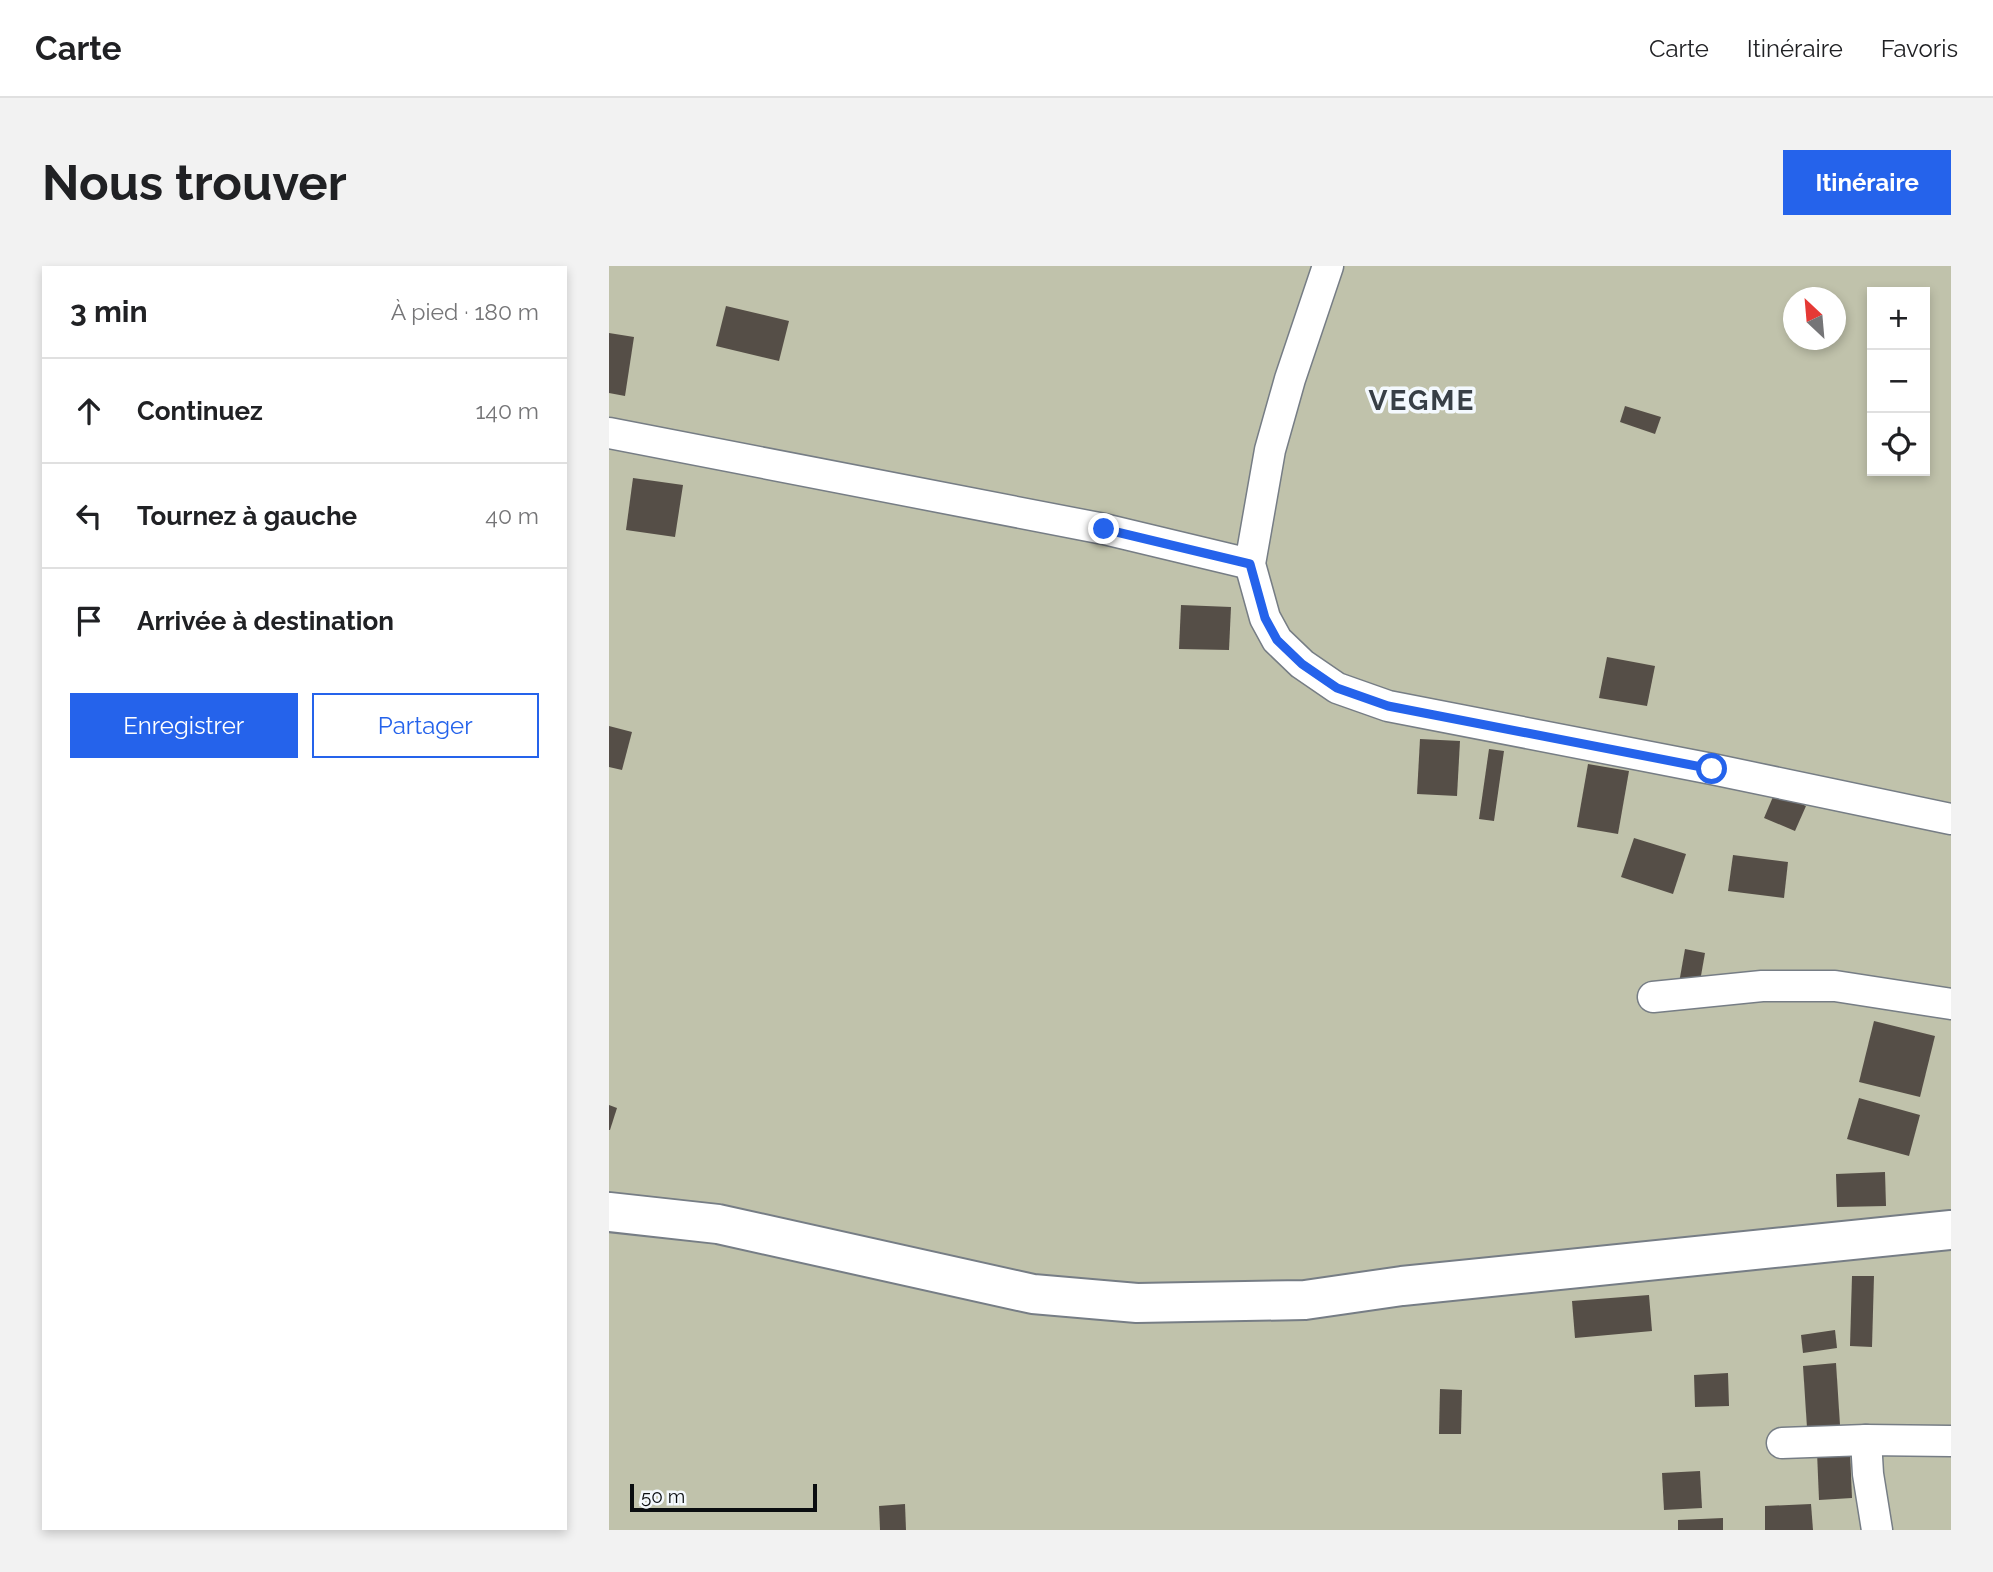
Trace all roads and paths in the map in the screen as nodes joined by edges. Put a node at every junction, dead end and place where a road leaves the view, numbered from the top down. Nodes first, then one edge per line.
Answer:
1 (1328, 266) edge
2 (609, 433) edge
3 (1250, 564) junction
4 (1951, 820) edge
5 (1653, 997) dead end
6 (1951, 1004) edge
7 (609, 1212) edge
8 (1951, 1230) edge
9 (1866, 1440) junction
10 (1951, 1441) edge
11 (1782, 1443) dead end
12 (1877, 1530) edge

1 - 3 street
2 - 3 street
3 - 4 street
5 - 6 street
7 - 8 street
9 - 10 street
9 - 11 street
9 - 12 street

